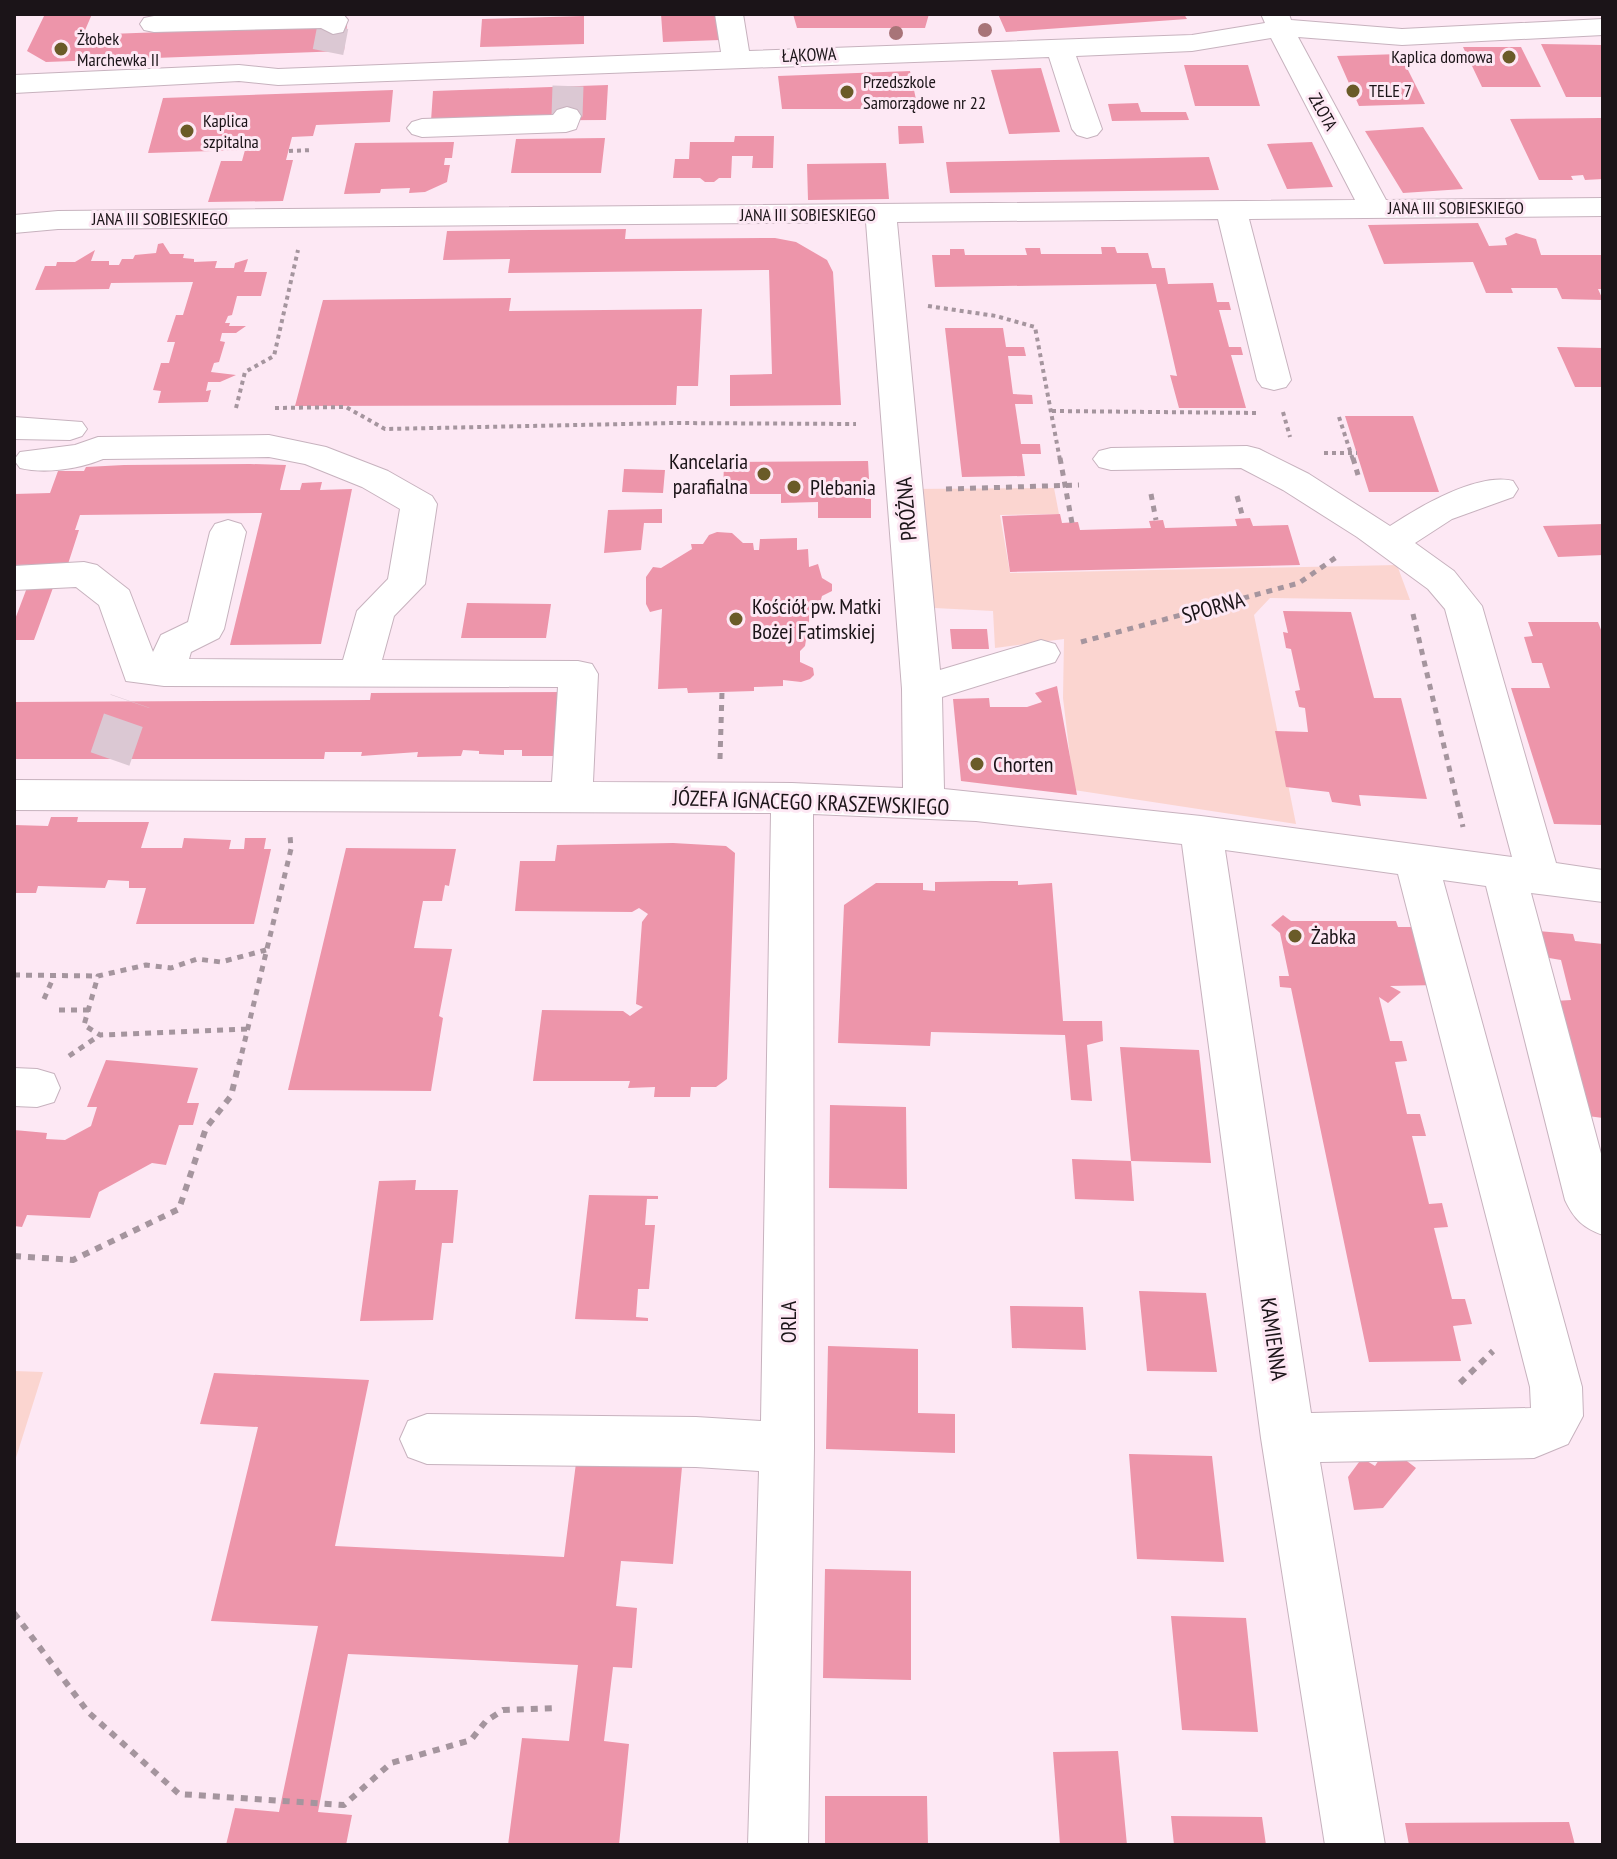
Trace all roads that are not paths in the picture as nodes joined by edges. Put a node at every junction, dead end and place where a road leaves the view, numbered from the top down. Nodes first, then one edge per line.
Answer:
1 (729, 14) edge
2 (1279, 21) edge
3 (154, 24) dead end
4 (1603, 27) edge
5 (1059, 46) junction
6 (328, 51) junction
7 (736, 58) junction
8 (14, 84) edge
9 (567, 116) dead end
10 (422, 128) dead end
11 (1087, 129) dead end
12 (1603, 207) edge
13 (1375, 208) junction
14 (1231, 210) junction
15 (881, 214) junction
16 (21, 223) edge
17 (1274, 380) dead end
18 (14, 428) edge
19 (70, 429) dead end
20 (1111, 459) dead end
21 (32, 460) dead end
22 (1500, 489) dead end
23 (228, 532) dead end
24 (1380, 536) junction
25 (14, 578) edge
26 (1041, 653) road end
27 (358, 675) junction
28 (145, 682) junction
29 (922, 689) junction
30 (14, 795) edge
31 (572, 797) junction
32 (792, 798) junction
33 (924, 804) junction
34 (1201, 831) junction
35 (1416, 859) junction
36 (1505, 873) junction
37 (1603, 886) edge
38 (1603, 1214) edge
39 (1288, 1438) junction
40 (427, 1439) dead end
41 (787, 1448) junction
42 (778, 1845) edge
43 (1355, 1845) edge

1 - 7 street
2 - 4 street, ŁĄKOWA
2 - 5 street, ŁĄKOWA
2 - 13 street, ZŁOTA
3 - 6 street
5 - 7 street, ŁĄKOWA
5 - 11 street
6 - 7 street, ŁĄKOWA
6 - 8 street, ŁĄKOWA
9 - 10 street
12 - 13 street, JANA III SOBIESKIEGO
13 - 14 street, JANA III SOBIESKIEGO
14 - 15 street, JANA III SOBIESKIEGO
14 - 17 street
15 - 16 street, JANA III SOBIESKIEGO
15 - 29 street, PRÓŻNA
18 - 19 street
20 - 24 street
21 - 27 street
22 - 24 street
23 - 28 street
24 - 36 street
25 - 28 street
26 - 29 street
27 - 28 street
27 - 31 street
29 - 33 street, PRÓŻNA
30 - 31 street, JÓZEFA IGNACEGO KRASZEWSKIEGO
31 - 32 street, JÓZEFA IGNACEGO KRASZEWSKIEGO
32 - 33 street, JÓZEFA IGNACEGO KRASZEWSKIEGO
32 - 41 street, ORLA
33 - 34 street, JÓZEFA IGNACEGO KRASZEWSKIEGO
34 - 35 street, JÓZEFA IGNACEGO KRASZEWSKIEGO
34 - 39 street, KAMIENNA
35 - 36 street, JÓZEFA IGNACEGO KRASZEWSKIEGO
35 - 39 street
36 - 37 street, JÓZEFA IGNACEGO KRASZEWSKIEGO
36 - 38 street
39 - 43 street, KAMIENNA
40 - 41 street
41 - 42 street, ORLA

